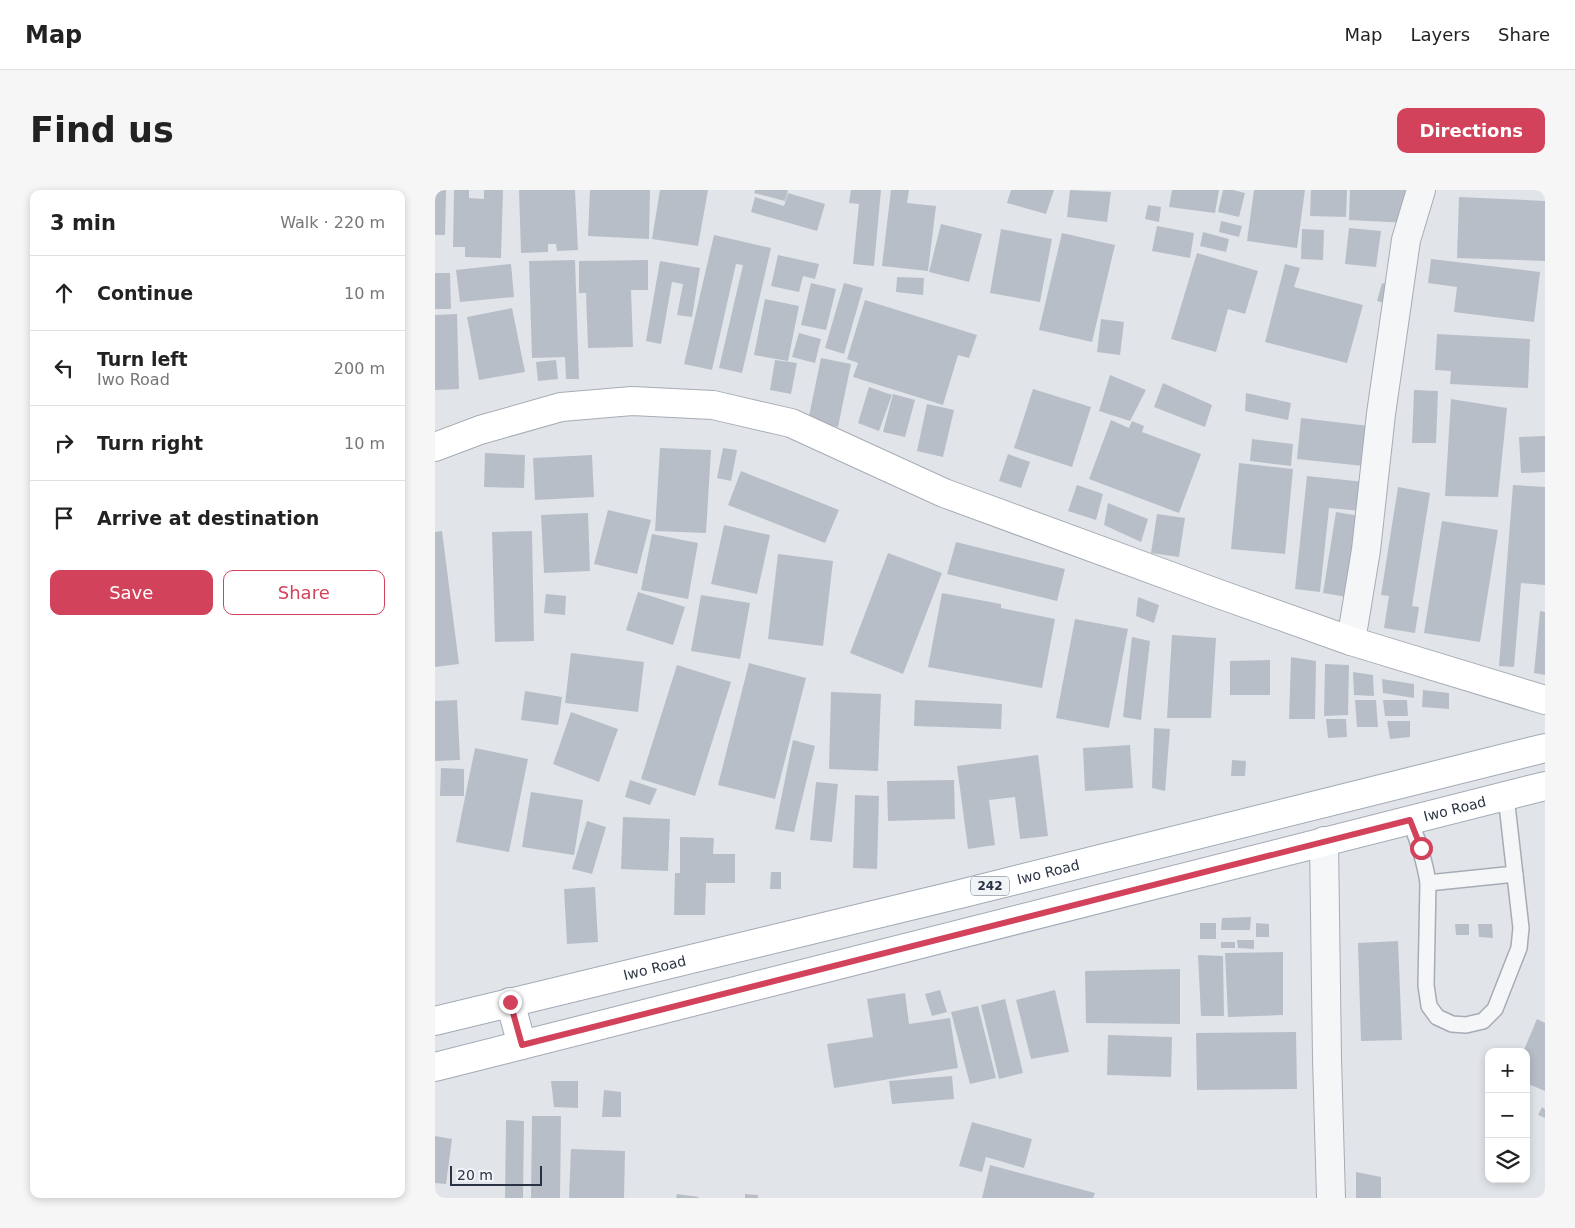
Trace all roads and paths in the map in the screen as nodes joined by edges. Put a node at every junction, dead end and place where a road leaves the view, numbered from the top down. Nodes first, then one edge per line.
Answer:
1 (1421, 190) edge
2 (435, 447) edge
3 (1351, 641) junction
4 (1545, 700) edge
5 (1545, 748) edge
6 (1545, 786) edge
7 (1506, 796) junction
8 (1410, 820) junction
9 (1324, 841) junction
10 (1515, 874) junction
11 (1428, 884) junction
12 (510, 1002) junction
13 (435, 1021) edge
14 (522, 1045) junction
15 (435, 1067) edge
16 (1331, 1198) edge

1 - 3 street
2 - 3 main road
3 - 4 main road
5 - 12 main road, Iwo Road / 242
6 - 7 main road, Iwo Road
7 - 8 main road, Iwo Road
7 - 10 lane
8 - 9 main road, Iwo Road
8 - 11 lane
9 - 14 main road, Iwo Road
9 - 16 street
10 - 11 lane
10 - 11 lane
12 - 13 main road, Iwo Road / 242
12 - 14 main road
14 - 15 main road, Iwo Road

